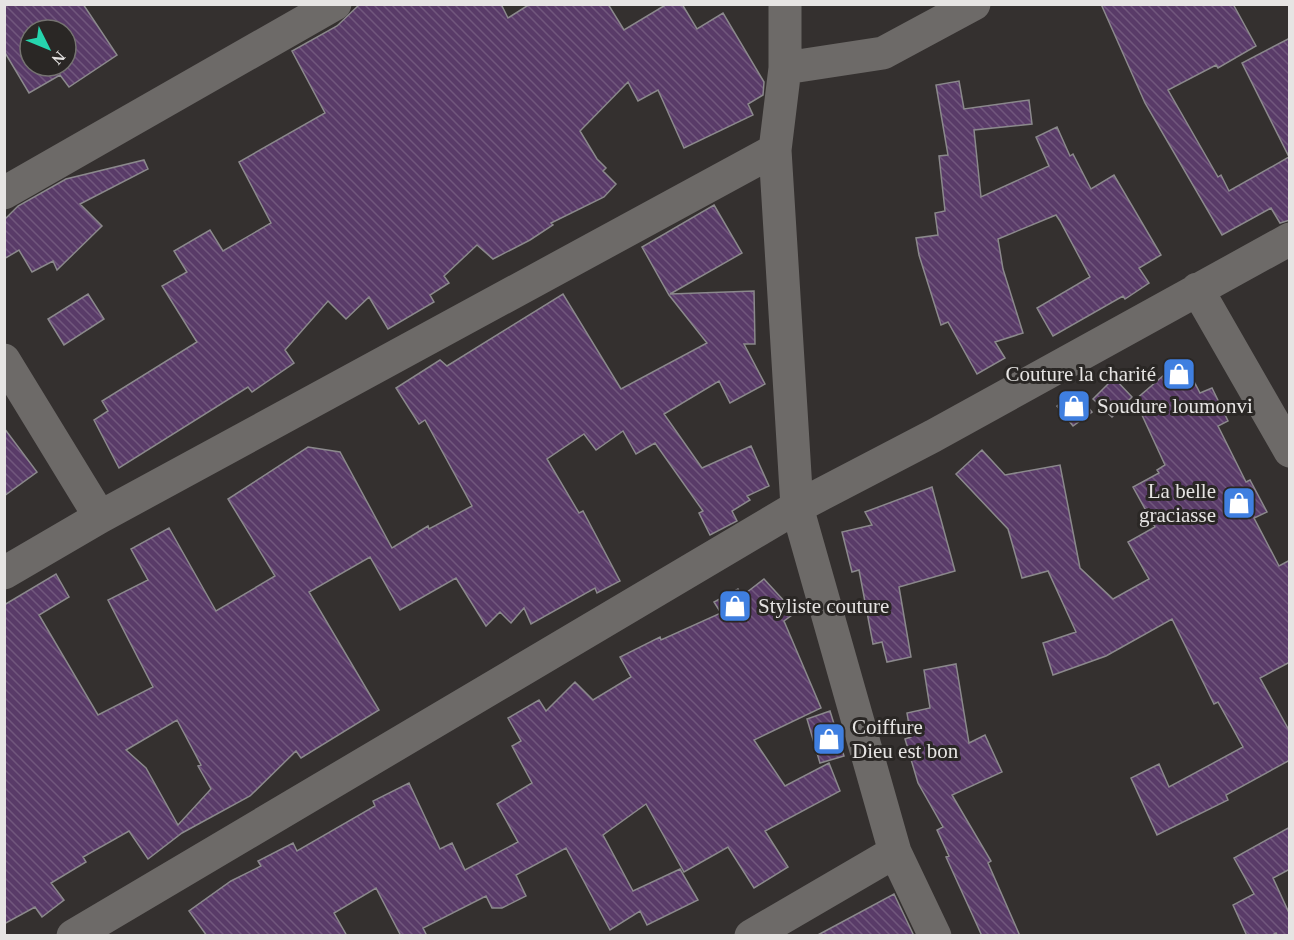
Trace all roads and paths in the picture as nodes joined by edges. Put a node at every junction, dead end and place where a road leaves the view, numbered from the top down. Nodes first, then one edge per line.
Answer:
1 (335, 4) edge
2 (784, 4) edge
3 (974, 4) edge
4 (784, 68) junction
5 (775, 150) junction
6 (4, 193) edge
7 (1290, 239) edge
8 (1197, 289) junction
9 (4, 360) edge
10 (1290, 451) edge
11 (797, 507) junction
12 (100, 517) junction
13 (4, 573) edge
14 (895, 852) junction
15 (73, 936) edge
16 (751, 936) edge
17 (934, 936) edge

1 - 6 street
2 - 4 street
3 - 4 street
4 - 5 street
5 - 11 street
5 - 12 street
7 - 8 street
8 - 10 street
8 - 11 street
9 - 12 street
11 - 14 street
11 - 15 street
12 - 13 street
14 - 16 street
14 - 17 street

